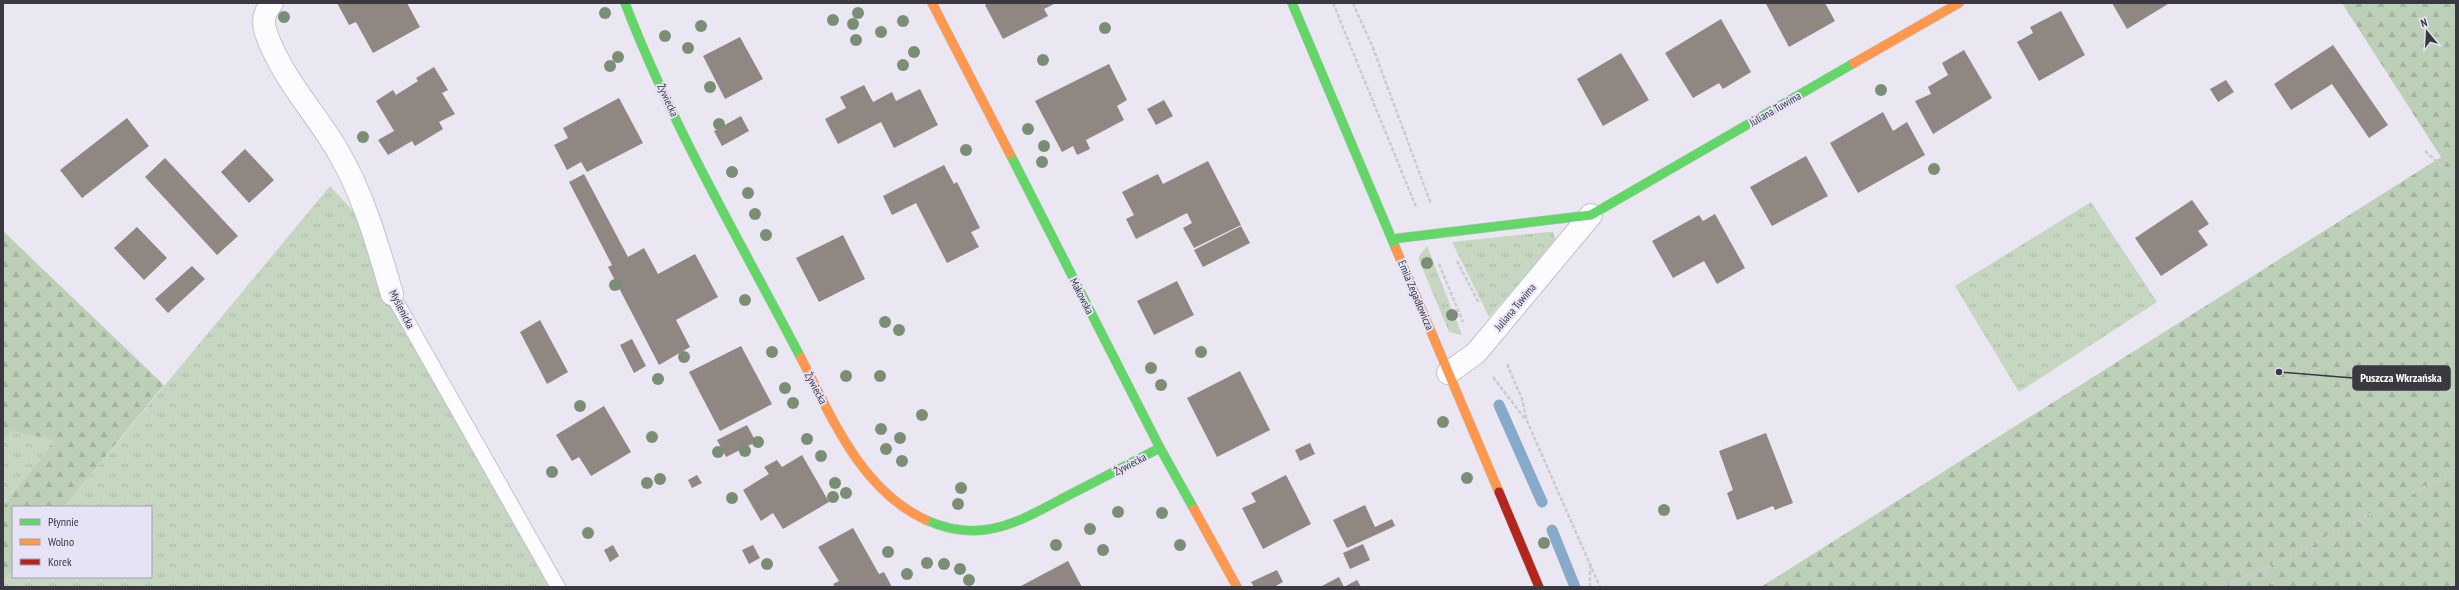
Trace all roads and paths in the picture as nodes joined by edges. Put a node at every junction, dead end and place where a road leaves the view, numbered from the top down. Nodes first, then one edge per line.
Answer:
1 (272, 3) edge
2 (625, 3) edge
3 (932, 3) edge
4 (1292, 3) edge
5 (1958, 3) edge
6 (2425, 151) dead end
7 (2456, 179) edge
8 (1591, 215) junction
9 (1392, 239) junction
10 (392, 294) joint
11 (1448, 373) junction
12 (1527, 421) dead end
13 (1160, 448) junction
14 (2456, 471) edge
15 (1590, 566) junction
16 (2262, 570) junction
17 (558, 587) edge
18 (1237, 587) edge
19 (1539, 587) edge
20 (1590, 587) edge
21 (1600, 587) edge
22 (2219, 587) edge
23 (2275, 587) edge

1 - 10 street, Myślenicka
2 - 13 street, Żywiecka
3 - 13 street, Makowska
4 - 9 street, Emila Zegadłowicza
5 - 8 street, Juliana Tuwima
6 - 7 path
8 - 9 street, Juliana Tuwima
8 - 11 street, Juliana Tuwima
9 - 11 street, Emila Zegadłowicza
10 - 17 lane, Myślenicka
11 - 19 street, Emila Zegadłowicza
12 - 15 path
13 - 18 street, Makowska
14 - 16 path
15 - 20 path
15 - 21 path
16 - 22 path
16 - 23 path

